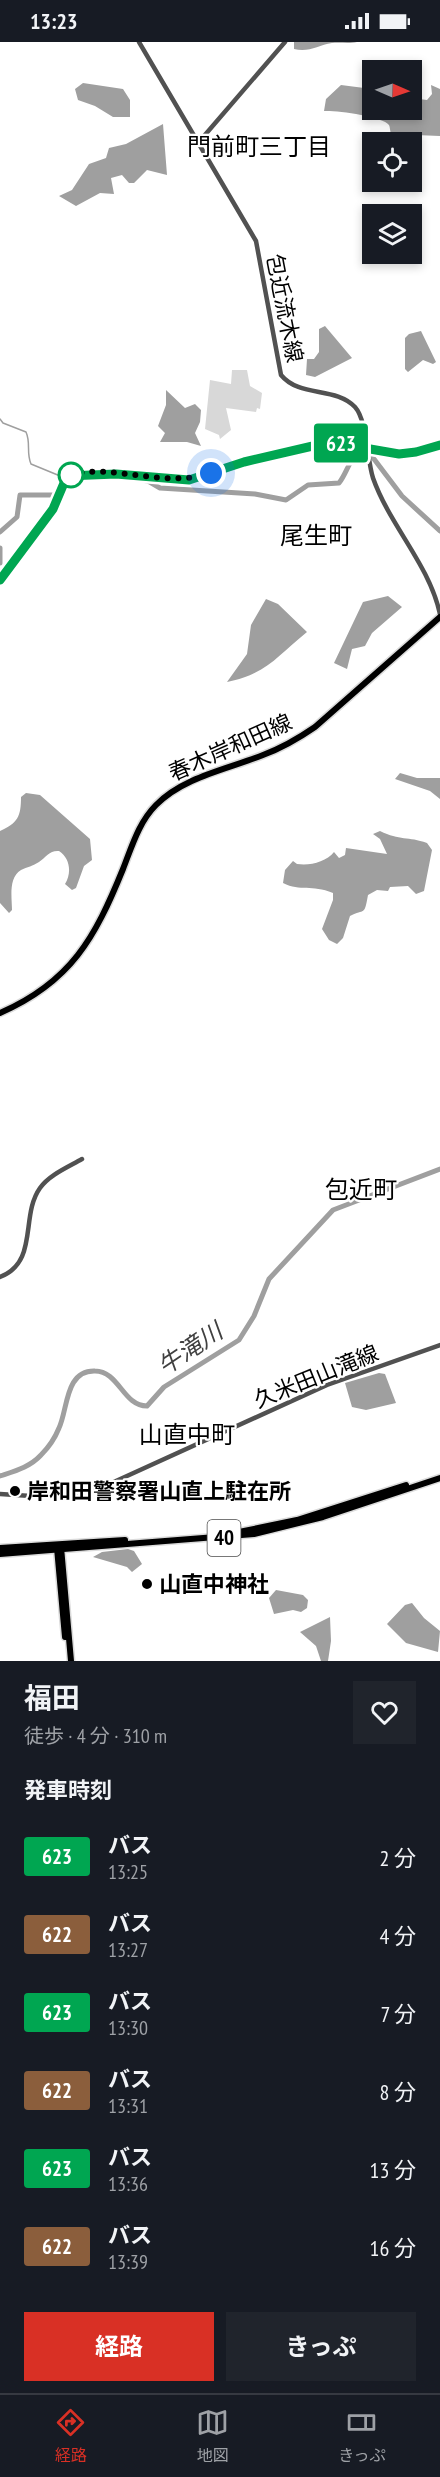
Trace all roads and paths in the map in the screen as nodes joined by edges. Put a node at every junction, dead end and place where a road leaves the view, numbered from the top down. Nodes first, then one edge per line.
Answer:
1 (140, 42) edge
2 (285, 42) edge
3 (198, 143) junction
4 (440, 445) edge
5 (367, 450) junction
6 (66, 477) dead end
7 (440, 616) edge
8 (0, 1013) edge
9 (82, 1159) dead end
10 (0, 1276) edge
11 (440, 1345) edge
12 (440, 1475) edge
13 (0, 1494) edge
14 (0, 1548) edge
15 (59, 1548) junction
16 (0, 1554) edge
17 (70, 1661) edge

1 - 3 street, 包近流木線
2 - 3 street
3 - 5 street, 包近流木線
4 - 5 street
5 - 6 street
5 - 7 street, 包近流木線
7 - 8 main road, 春木岸和田線
9 - 10 street
11 - 13 street, 久米田山滝線
12 - 15 main road, 40
14 - 15 main road, 40
15 - 16 main road, 40
15 - 17 main road

